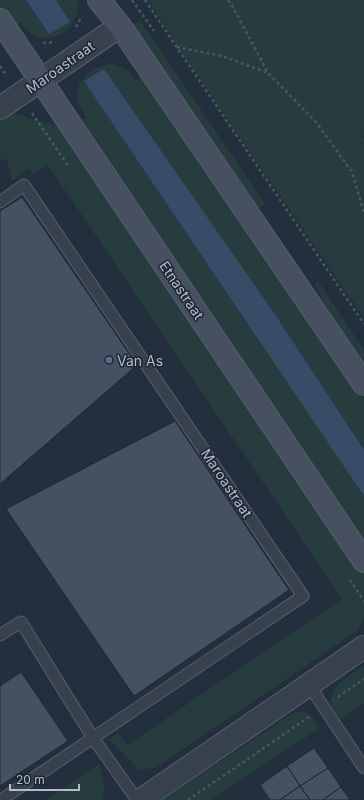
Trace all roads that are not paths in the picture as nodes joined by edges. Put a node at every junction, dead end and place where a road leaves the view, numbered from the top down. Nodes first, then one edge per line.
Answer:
1 (91, 5) edge
2 (0, 20) edge
3 (120, 26) junction
4 (41, 80) junction
5 (0, 108) edge
6 (0, 202) edge
7 (364, 384) edge
8 (364, 561) edge
9 (0, 635) edge
10 (364, 647) edge
11 (309, 685) junction
12 (93, 738) junction
13 (364, 768) edge
14 (1, 800) edge
15 (137, 800) edge
16 (141, 800) edge

1 - 3 street
2 - 4 street, Etnastraat
3 - 4 street, Maroastraat
3 - 7 street
4 - 5 street, Maroastraat
4 - 8 street, Etnastraat
6 - 12 lane, Maroastraat
9 - 12 lane
10 - 11 street
11 - 13 lane
11 - 16 street
12 - 14 lane, Maroastraat
12 - 15 lane

